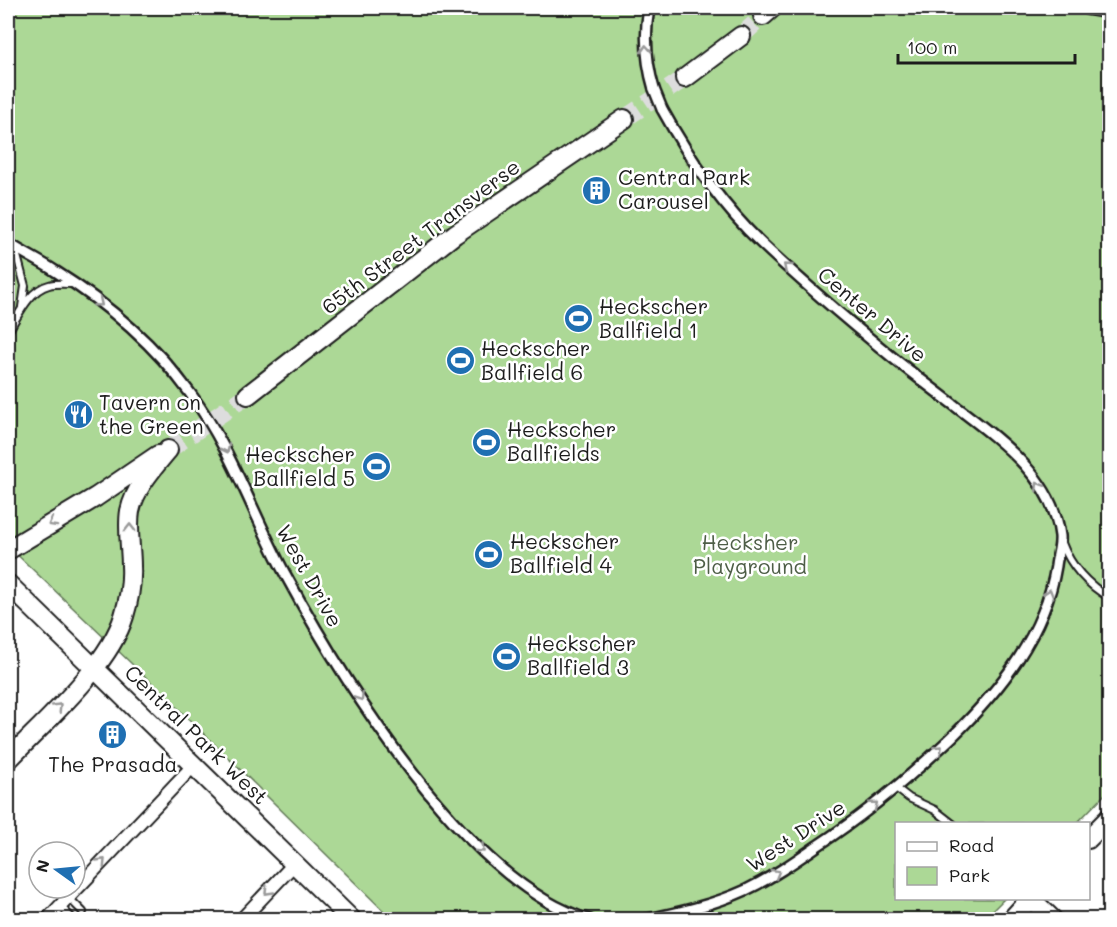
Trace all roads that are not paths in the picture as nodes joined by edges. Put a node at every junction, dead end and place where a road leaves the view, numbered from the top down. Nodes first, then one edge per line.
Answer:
1 (649, 8) edge
2 (1087, 8) edge
3 (1110, 12) edge
4 (741, 36) tunnel mouth
5 (685, 78) tunnel mouth
6 (624, 119) tunnel mouth
7 (11, 246) edge
8 (74, 284) junction
9 (21, 310) junction
10 (8, 332) edge
11 (248, 395) tunnel mouth
12 (1060, 540) junction
13 (8, 550) edge
14 (8, 585) edge
15 (1110, 598) edge
16 (94, 668) junction
17 (8, 760) edge
18 (194, 765) junction
19 (896, 788) junction
20 (1110, 817) edge
21 (950, 822) edge
22 (1090, 838) edge
23 (296, 863) junction
24 (1030, 900) edge
25 (1032, 900) edge
26 (64, 902) junction
27 (83, 912) dead end
28 (47, 920) edge
29 (74, 920) edge
30 (241, 920) edge
31 (352, 920) edge
32 (590, 920) edge
33 (643, 920) edge
34 (1011, 920) edge
35 (1053, 920) edge

12 -> 1 street, Center Drive, bridge
2 - 3 street
4 - 5 main road
6 - 11 main road, 65th Street Transverse
7 - 8 street, West Drive
7 - 9 lane
8 - 9 lane
8 -> 32 street, West Drive
9 - 10 lane
12 - 15 lane, Center Drive
19 -> 12 street, Center Drive
16 -> 13 main road
14 - 16 main road, Central Park West
17 -> 16 main road
16 - 18 main road, Central Park West
18 - 23 main road, Central Park West
26 -> 18 street
19 - 21 lane
33 -> 19 street, West Drive
20 - 22 main road
23 -> 30 street
23 - 31 main road, Central Park West
24 - 34 main road
25 - 35 main road
26 - 27 lane
26 - 28 street
26 - 29 lane

